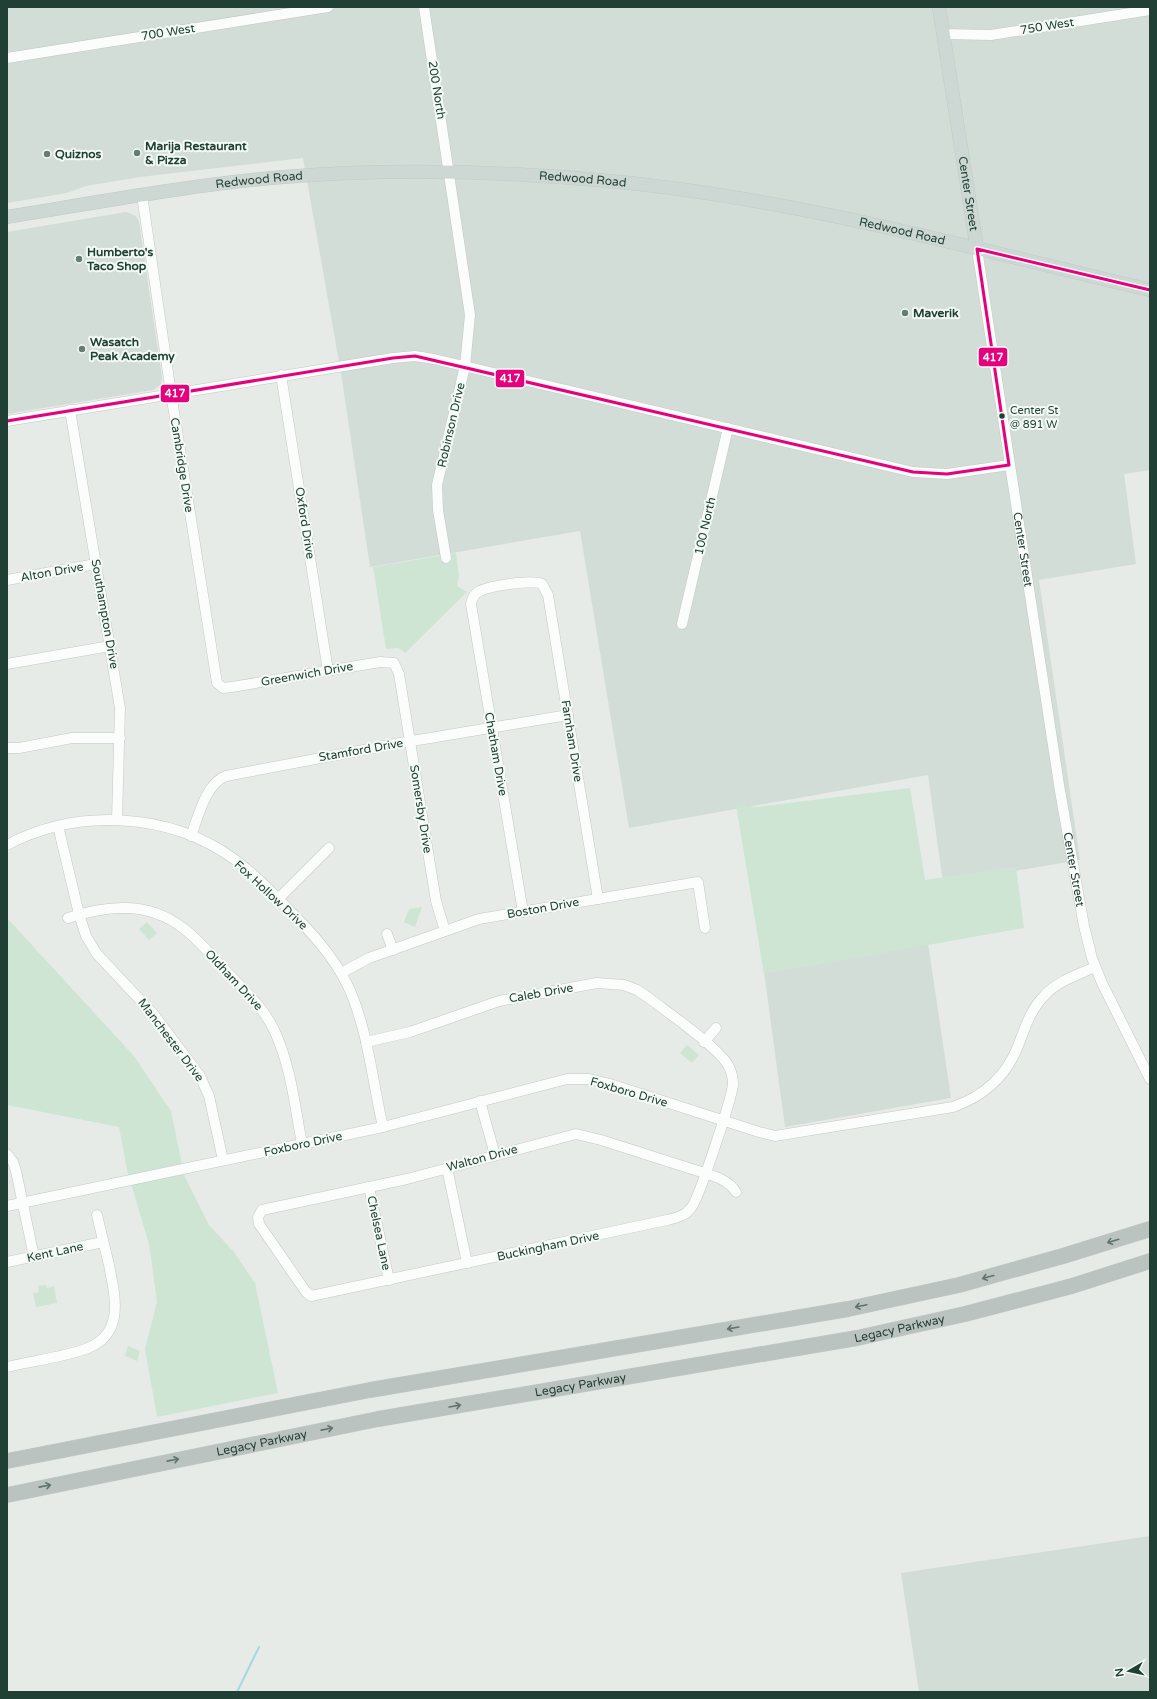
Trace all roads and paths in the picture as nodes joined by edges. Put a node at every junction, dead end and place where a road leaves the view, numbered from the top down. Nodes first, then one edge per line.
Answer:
1 (328, 7) edge
2 (424, 7) edge
3 (938, 7) edge
4 (1150, 10) edge
5 (943, 34) junction
6 (7, 58) edge
7 (450, 173) junction
8 (142, 194) junction
9 (7, 217) edge
10 (976, 249) junction
11 (1150, 290) edge
12 (465, 366) junction
13 (281, 375) junction
14 (170, 393) junction
15 (70, 410) junction
16 (7, 421) edge
17 (728, 428) junction
18 (1009, 465) junction
19 (446, 558) dead end
20 (96, 564) junction
21 (7, 580) edge
22 (542, 584) joint
23 (682, 624) dead end
24 (110, 646) junction
25 (394, 663) joint
26 (7, 664) edge
27 (328, 671) junction
28 (219, 686) joint
29 (568, 714) junction
30 (492, 727) junction
31 (120, 738) junction
32 (410, 741) junction
33 (7, 748) edge
34 (117, 820) junction
35 (58, 826) junction
36 (192, 836) junction
37 (7, 845) edge
38 (329, 848) dead end
39 (278, 899) junction
40 (598, 899) junction
41 (523, 912) junction
42 (79, 914) junction
43 (68, 918) dead end
44 (705, 928) dead end
45 (446, 931) junction
46 (387, 934) dead end
47 (393, 950) junction
48 (1095, 968) junction
49 (341, 973) junction
50 (716, 1028) dead end
51 (366, 1042) junction
52 (704, 1042) junction
53 (1150, 1079) edge
54 (480, 1101) junction
55 (722, 1120) junction
56 (383, 1127) junction
57 (302, 1144) junction
58 (7, 1154) edge
59 (495, 1155) junction
60 (223, 1160) junction
61 (446, 1168) junction
62 (705, 1173) junction
63 (369, 1187) junction
64 (736, 1192) dead end
65 (22, 1203) junction
66 (7, 1206) edge
67 (97, 1215) dead end
68 (1150, 1229) edge
69 (104, 1242) junction
70 (34, 1257) junction
71 (1150, 1261) edge
72 (7, 1262) edge
73 (467, 1263) junction
74 (389, 1280) junction
75 (311, 1296) joint
76 (7, 1367) edge
77 (7, 1461) edge
78 (7, 1495) edge

1 - 6 street, 700 West
2 - 7 street, 200 North
3 - 5 main road, Center Street
4 - 5 street, 750 West
5 - 10 main road, Center Street
7 - 8 main road, Redwood Road
7 - 10 main road, Redwood Road
7 - 12 street, Robinson Drive
8 - 9 main road, Redwood Road
8 - 14 street, Cambridge Drive
10 - 11 main road, Redwood Road
10 - 18 street, Center Street
12 - 13 street
12 - 17 street
12 - 19 street, Robinson Drive
13 - 14 street
13 - 27 street, Oxford Drive
14 - 15 street
14 - 28 street, Cambridge Drive
15 - 16 street
15 - 20 street, Southampton Drive
17 - 18 street
17 - 23 street, 100 North
18 - 48 street, Center Street
20 - 21 street, Alton Drive
20 - 24 street, Southampton Drive
22 - 29 street, Farnham Drive
22 - 30 street, Chatham Drive
24 - 26 street
24 - 31 street, Southampton Drive
25 - 27 street, Greenwich Drive
25 - 32 street, Somersby Drive
27 - 28 street, Greenwich Drive
29 - 30 street, Stamford Drive
29 - 40 street, Farnham Drive
30 - 32 street, Stamford Drive
30 - 41 street, Chatham Drive
31 - 33 street
31 - 34 street, Southampton Drive
32 - 36 street, Stamford Drive
32 - 45 street, Somersby Drive
34 - 35 street, Fox Hollow Drive
34 - 36 street, Fox Hollow Drive
35 - 37 street, Fox Hollow Drive
35 - 42 street, Manchester Drive
36 - 39 street, Fox Hollow Drive
38 - 39 street
39 - 49 street, Fox Hollow Drive
40 - 41 street, Boston Drive
40 - 44 street, Boston Drive
41 - 45 street, Boston Drive
42 - 43 street
42 - 57 street, Oldham Drive
42 - 60 street, Manchester Drive
45 - 47 street, Boston Drive
46 - 47 street
47 - 49 street, Boston Drive
48 - 53 street, Center Street
48 - 55 street, Foxboro Drive
49 - 51 street, Fox Hollow Drive
50 - 52 street
51 - 52 street, Caleb Drive
51 - 56 street, Fox Hollow Drive
52 - 55 street, Caleb Drive
54 - 55 street, Foxboro Drive
54 - 56 street, Foxboro Drive
54 - 59 street
55 - 62 street, Buckingham Drive
56 - 57 street, Foxboro Drive
57 - 60 street, Foxboro Drive
58 - 65 street
59 - 61 street, Walton Drive
59 - 62 street, Walton Drive
60 - 65 street, Foxboro Drive
61 - 63 street, Walton Drive
61 - 73 street
62 - 64 street, Walton Drive
62 - 73 street, Buckingham Drive
63 - 74 street, Chelsea Lane
63 - 75 street, Walton Drive
65 - 66 street, Foxboro Drive
65 - 70 street
67 - 69 street
68 -> 77 highway
69 - 70 street, Kent Lane
69 - 76 street
70 - 72 street, Kent Lane
78 -> 71 highway, Legacy Parkway
73 - 74 street, Buckingham Drive
74 - 75 street, Buckingham Drive

